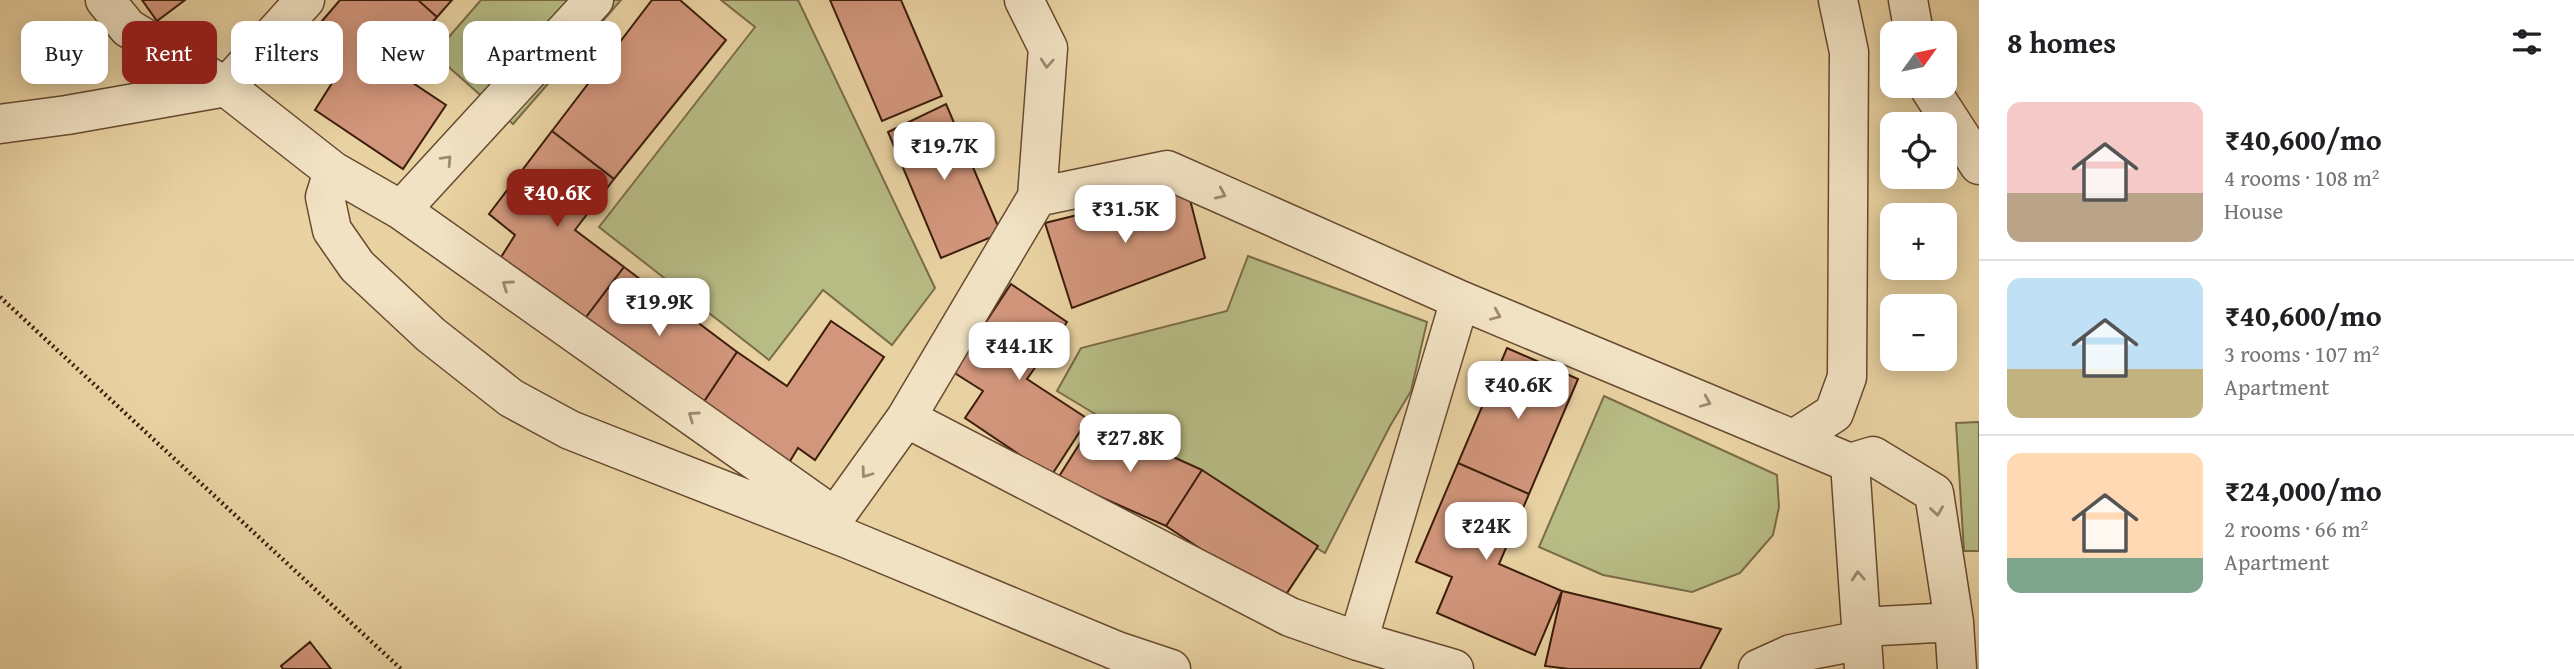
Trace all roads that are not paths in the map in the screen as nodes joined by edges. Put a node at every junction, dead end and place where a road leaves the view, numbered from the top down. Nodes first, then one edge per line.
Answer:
1 (104, 0) edge
2 (305, 0) edge
3 (594, 0) edge
4 (1024, 0) edge
5 (1838, 0) edge
6 (1908, 0) edge
7 (1912, 21) edge
8 (226, 87) junction
9 (1936, 98) edge
10 (0, 124) edge
11 (1979, 165) edge
12 (333, 171) junction
13 (1037, 197) junction
14 (401, 211) junction
15 (1460, 300) junction
16 (906, 418) junction
17 (1794, 439) junction
18 (1850, 463) junction
19 (1954, 622) junction
20 (1358, 641) junction
21 (1862, 645) edge
22 (1964, 662) edge
23 (1171, 669) edge
24 (1454, 669) edge
25 (1758, 669) edge

1 - 8 street
2 - 8 street
14 -> 3 street
4 -> 13 street
5 - 17 street
6 - 7 street
8 - 10 street
8 - 12 street
9 - 11 street
12 - 14 street
12 - 23 street
13 -> 15 street
13 - 16 street
16 -> 14 street
15 -> 17 street
15 - 20 street
16 - 20 street
17 - 18 street
18 -> 19 street
21 -> 18 street
19 - 21 street
19 - 22 street
20 - 24 street
21 - 25 street

